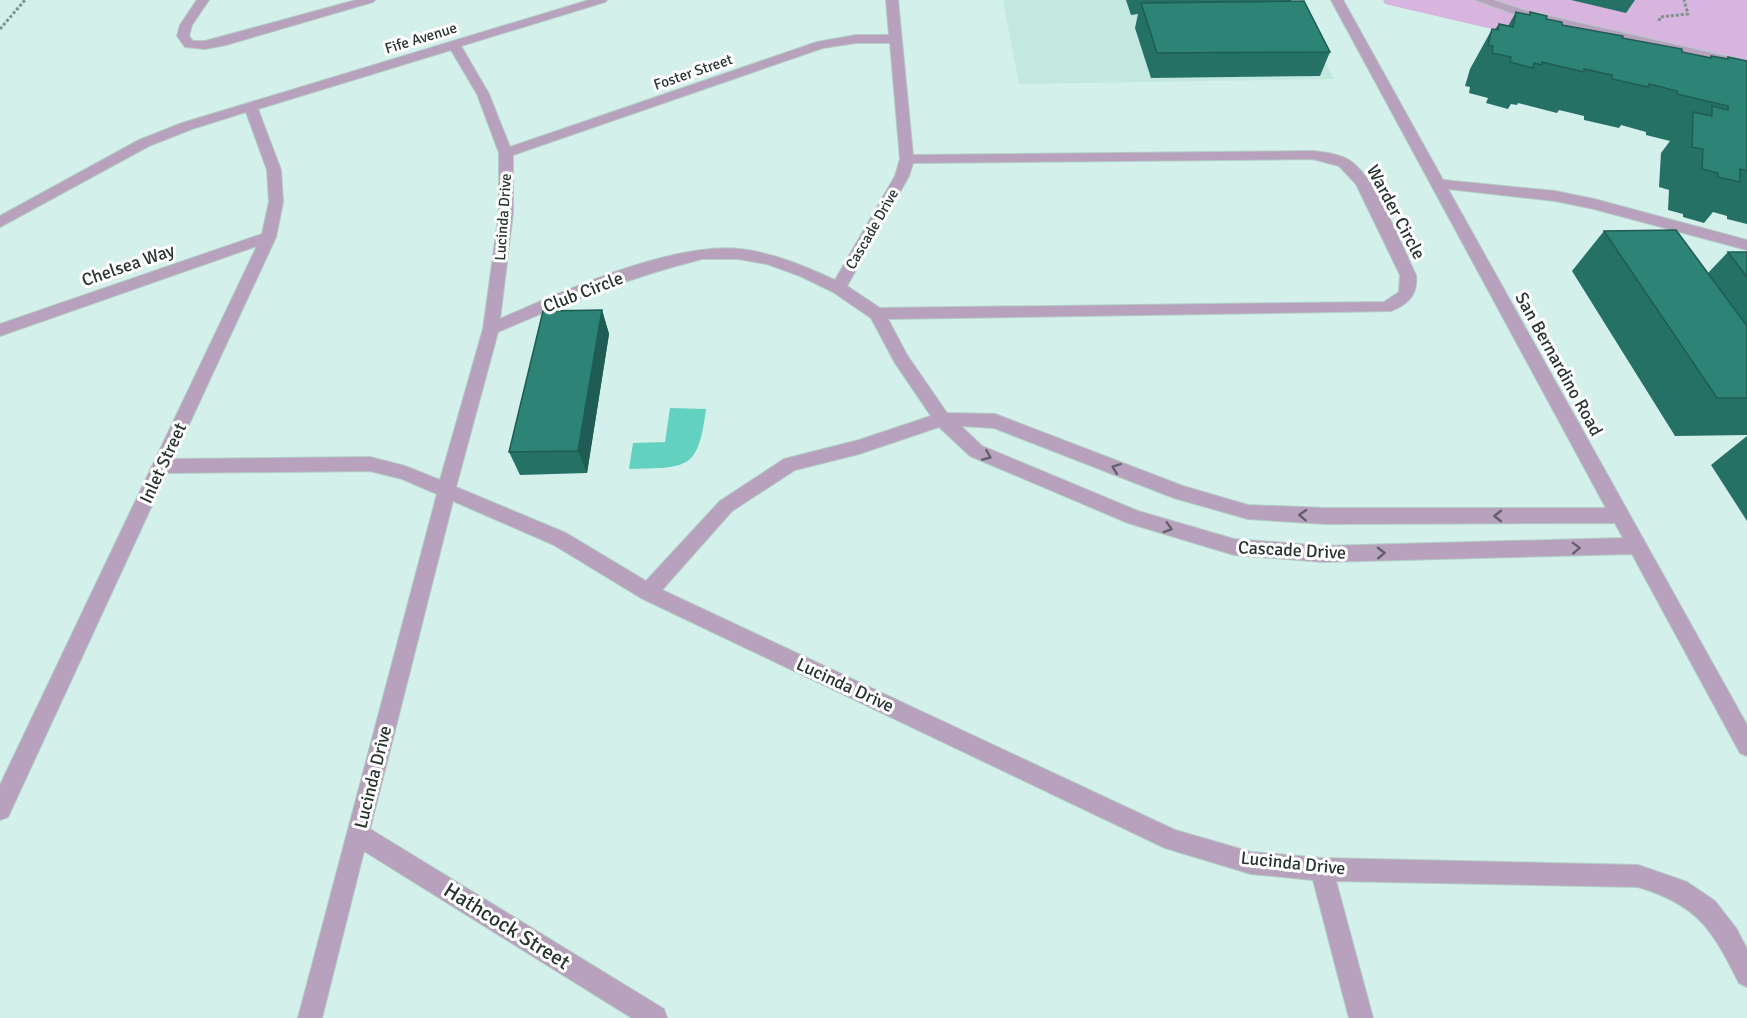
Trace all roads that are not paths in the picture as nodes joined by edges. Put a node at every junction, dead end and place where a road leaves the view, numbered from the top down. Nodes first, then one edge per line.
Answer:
1 (203, 0) edge
2 (369, 0) edge
3 (601, 0) edge
4 (892, 0) edge
5 (1337, 0) edge
6 (1482, 0) edge
7 (894, 39) junction
8 (454, 45) junction
9 (1747, 65) edge
10 (251, 108) junction
11 (506, 153) junction
12 (907, 159) junction
13 (1439, 184) junction
14 (0, 222) edge
15 (268, 237) junction
16 (1747, 245) edge
17 (838, 288) junction
18 (878, 314) junction
19 (491, 329) junction
20 (0, 330) edge
21 (942, 420) junction
22 (162, 466) junction
23 (446, 492) junction
24 (1620, 515) junction
25 (1637, 546) junction
26 (648, 592) junction
27 (1747, 746) edge
28 (0, 809) edge
29 (358, 834) junction
30 (1322, 869) junction
31 (1747, 975) edge
32 (310, 1018) edge
33 (655, 1018) edge
34 (1361, 1018) edge

1 - 2 street
3 - 8 street, Fife Avenue
4 - 7 street, Cascade Drive
5 - 13 street, San Bernardino Road
6 - 9 street
7 - 11 street, Foster Street
7 - 12 street, Cascade Drive
8 - 10 street, Fife Avenue
8 - 11 street, Lucinda Drive
10 - 14 street, Fife Avenue
10 - 15 street, Inlet Street
11 - 19 street, Lucinda Drive
12 - 17 street, Cascade Drive
12 - 18 street, Warder Circle
13 - 16 street
13 - 24 street, San Bernardino Road
15 - 20 street, Chelsea Way
15 - 22 street, Inlet Street
17 - 18 street, Cascade Drive
17 - 19 street, Club Circle
18 - 21 street, Cascade Drive
19 - 23 street
24 -> 21 street, Cascade Drive
21 -> 25 street, Cascade Drive
21 - 26 street
22 - 23 street
22 - 28 street, Inlet Street
23 - 26 street, Lucinda Drive
23 - 29 street, Lucinda Drive
24 - 25 street, San Bernardino Road
25 - 27 street, San Bernardino Road
26 - 30 street, Lucinda Drive
29 - 32 street, Lucinda Drive
29 - 33 street, Hathcock Street
30 - 31 street, Lucinda Drive
30 - 34 street

